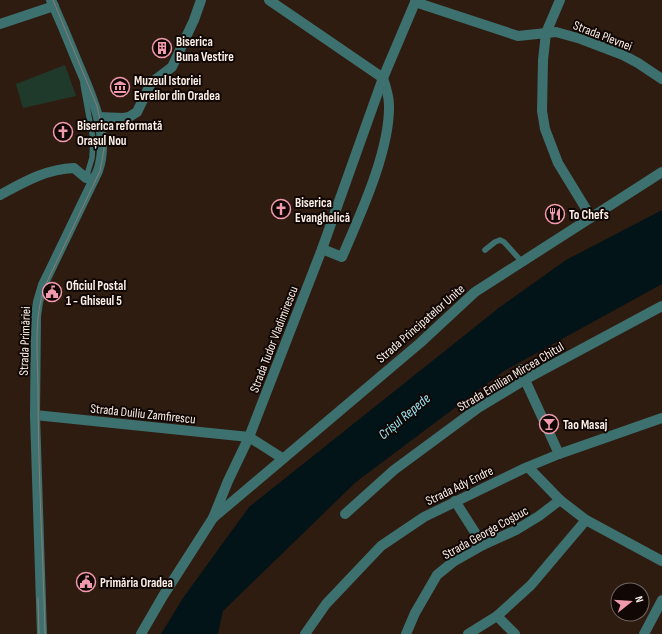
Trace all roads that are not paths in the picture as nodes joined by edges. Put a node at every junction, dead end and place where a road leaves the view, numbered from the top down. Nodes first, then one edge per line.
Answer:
1 (201, 0) edge
2 (268, 0) edge
3 (560, 0) edge
4 (416, 1) edge
5 (52, 3) edge
6 (0, 24) edge
7 (546, 33) junction
8 (82, 75) junction
9 (383, 78) junction
10 (662, 79) edge
11 (98, 117) junction
12 (662, 172) edge
13 (90, 179) junction
14 (0, 195) edge
15 (591, 217) junction
16 (322, 249) junction
17 (485, 250) dead end
18 (522, 262) junction
19 (662, 306) edge
20 (520, 369) dead end
21 (526, 379) junction
22 (35, 415) junction
23 (662, 418) edge
24 (249, 437) junction
25 (559, 454) junction
26 (282, 458) junction
27 (528, 467) junction
28 (560, 500) junction
29 (455, 501) junction
30 (345, 514) dead end
31 (213, 518) junction
32 (586, 520) junction
33 (483, 545) junction
34 (662, 561) edge
35 (662, 600) edge
36 (498, 616) junction
37 (42, 634) edge
38 (141, 634) edge
39 (305, 634) edge
40 (406, 634) edge
41 (468, 634) edge
42 (516, 634) edge
43 (644, 634) edge

1 - 11 street
2 - 9 street
3 - 7 street
4 - 7 street, Strada Plevnei
4 - 9 street, Strada Tudor Vladimirescu
5 - 6 street
5 - 8 street, Strada Primăriei
7 - 10 street, Strada Plevnei
7 - 15 street
8 - 11 street, Strada Primăriei
8 - 13 lane
9 - 16 street, Strada Tudor Vladimirescu
9 - 16 street
11 - 13 street, Strada Primăriei
12 - 15 street, Strada Principatelor Unite
13 - 14 street
13 - 22 street, Strada Primăriei
15 - 18 street, Strada Principatelor Unite
16 - 24 street, Strada Tudor Vladimirescu
17 - 18 lane
18 - 26 street, Strada Principatelor Unite
19 - 21 street, Strada Emilian Mircea Chitul
20 - 21 street
21 - 25 street
21 - 30 street, Strada Emilian Mircea Chitul
22 - 24 street, Strada Duiliu Zamfirescu
22 - 37 street, Strada Primăriei
23 - 25 street, Strada Ady Endre
24 - 26 street
24 - 31 street, Strada Tudor Vladimirescu
25 - 27 street, Strada Ady Endre
26 - 31 street, Strada Principatelor Unite
27 - 28 street
27 - 29 street, Strada Ady Endre
28 - 32 street
28 - 33 street, Strada George Coșbuc
29 - 33 street
29 - 39 street, Strada Ady Endre
31 - 38 street, Strada Tudor Vladimirescu
32 - 34 street
32 - 36 street
33 - 40 street, Strada George Coșbuc
35 - 43 street
36 - 41 street
36 - 42 street

